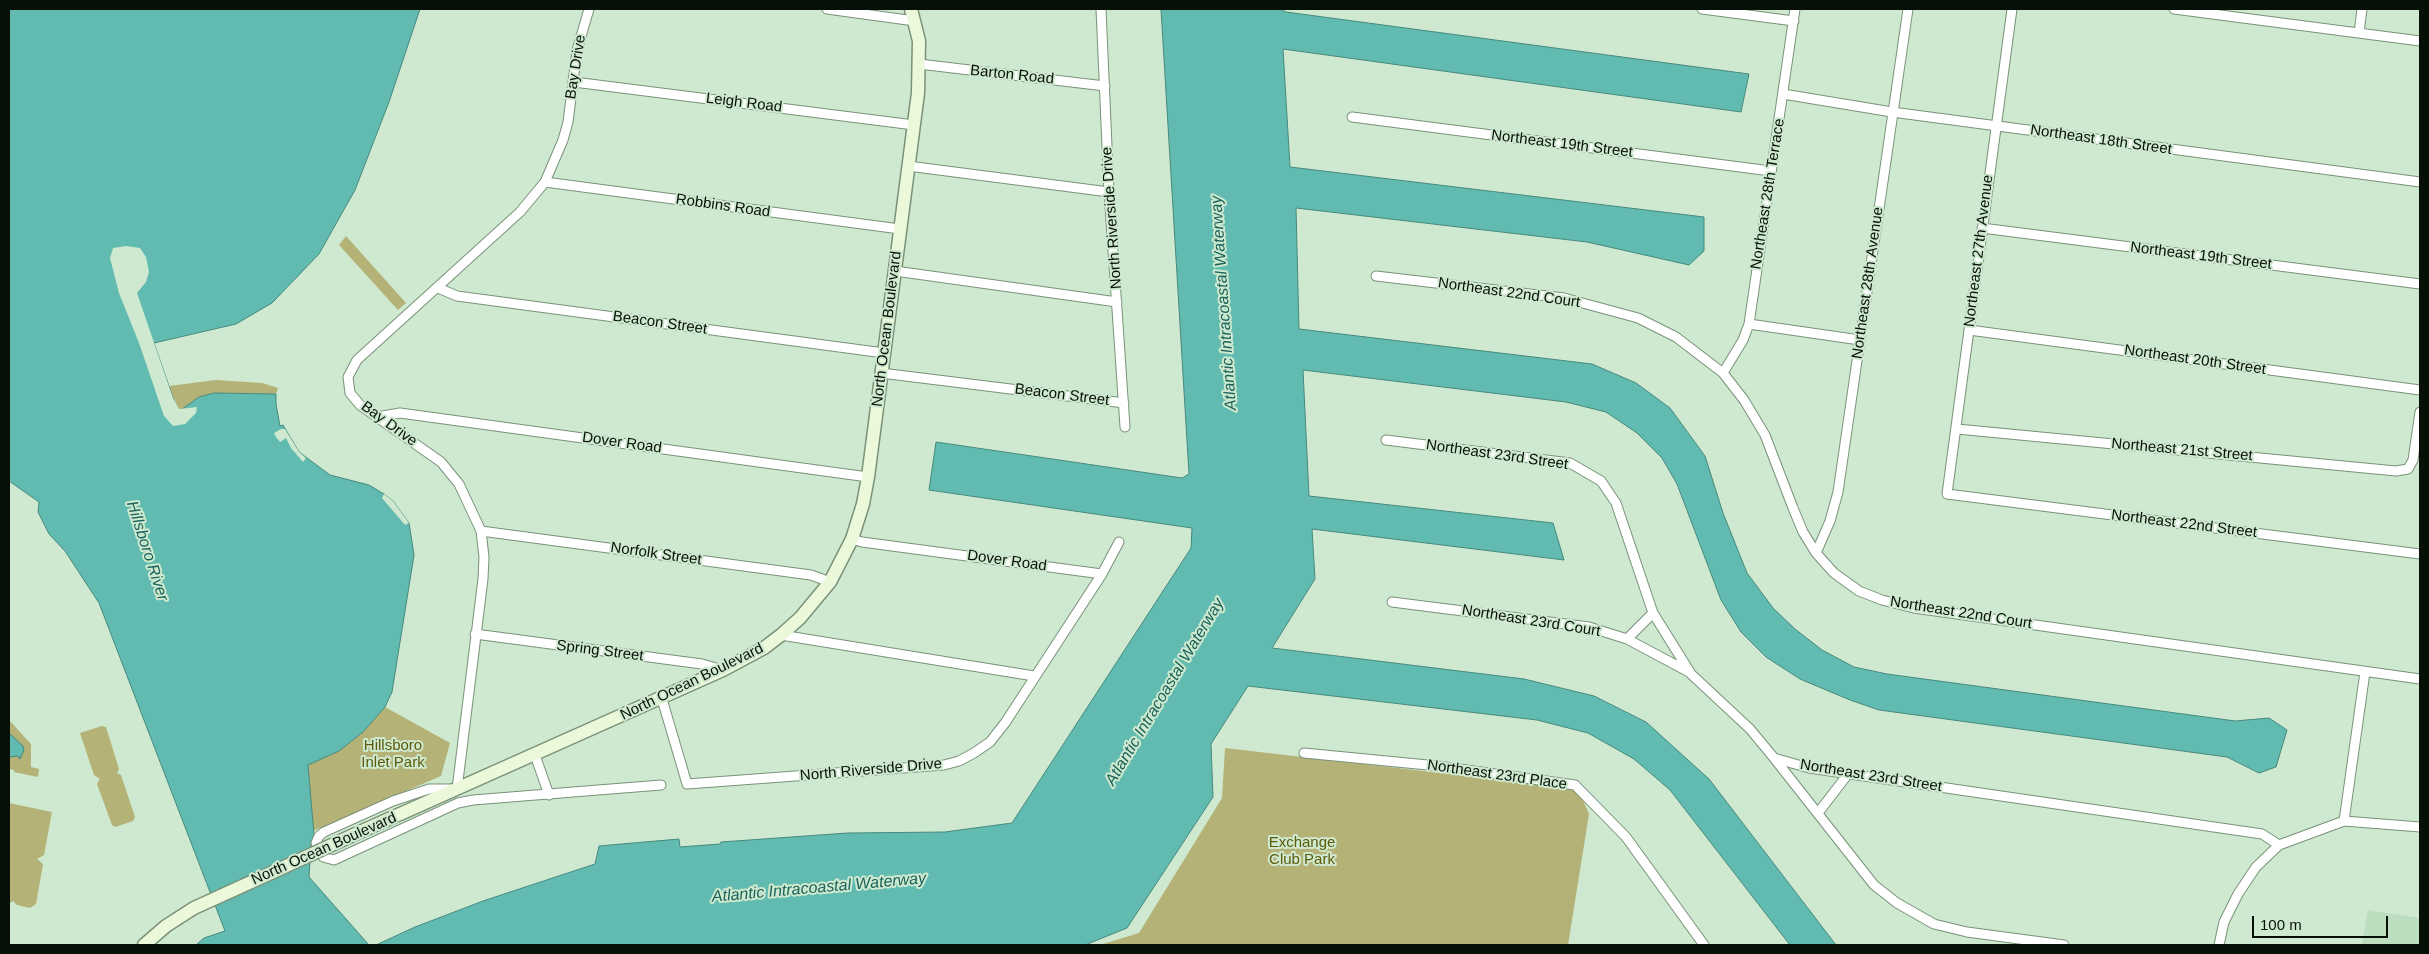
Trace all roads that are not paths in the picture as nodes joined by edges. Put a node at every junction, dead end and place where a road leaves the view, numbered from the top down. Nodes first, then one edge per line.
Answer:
1 (589, 9) edge
2 (827, 9) edge
3 (1101, 9) edge
4 (1702, 9) edge
5 (1795, 9) edge
6 (1908, 9) edge
7 (2012, 9) edge
8 (2174, 9) edge
9 (2257, 9) edge
10 (2362, 9) edge
11 (913, 15) edge
12 (2256, 19) junction
13 (1794, 21) junction
14 (2359, 33) junction
15 (2420, 41) edge
16 (919, 64) junction
17 (574, 82) junction
18 (1105, 86) junction
19 (1783, 94) junction
20 (1892, 112) junction
21 (1352, 117) dead end
22 (914, 125) junction
23 (1995, 126) junction
24 (908, 166) junction
25 (1771, 172) junction
26 (546, 182) junction
27 (2420, 182) edge
28 (1109, 192) junction
29 (1982, 228) junction
30 (900, 229) junction
31 (895, 270) junction
32 (1376, 276) dead end
33 (2420, 284) edge
34 (438, 288) junction
35 (1117, 302) junction
36 (1749, 324) junction
37 (1969, 330) junction
38 (1860, 340) junction
39 (884, 353) junction
40 (882, 373) junction
41 (1723, 373) junction
42 (2420, 390) edge
43 (1124, 403) junction
44 (2420, 412) edge
45 (377, 417) junction
46 (1125, 427) dead end
47 (1956, 429) junction
48 (1386, 440) dead end
49 (868, 477) junction
50 (1948, 494) joint
51 (481, 531) junction
52 (852, 539) junction
53 (1119, 542) dead end
54 (1816, 553) junction
55 (2420, 554) edge
56 (1102, 574) junction
57 (830, 582) junction
58 (1392, 602) dead end
59 (1652, 613) junction
60 (475, 634) junction
61 (781, 635) junction
62 (1627, 639) junction
63 (723, 670) junction
64 (2366, 672) junction
65 (1691, 674) junction
66 (1034, 676) junction
67 (2420, 679) edge
68 (662, 699) junction
69 (1304, 752) dead end
70 (535, 755) junction
71 (1774, 758) junction
72 (1848, 774) junction
73 (661, 785) dead end
74 (457, 789) junction
75 (549, 795) junction
76 (1818, 813) junction
77 (2344, 821) junction
78 (2420, 827) edge
79 (2279, 845) junction
80 (144, 945) edge
81 (1704, 945) edge
82 (2064, 945) edge
83 (2219, 945) edge

1 - 17 street, Bay Drive
2 - 11 street
3 - 18 street, North Riverside Drive
4 - 13 street
5 - 13 street, Northeast 28th Terrace
6 - 20 street, Northeast 28th Avenue
7 - 23 street, Northeast 27th Avenue
8 - 12 street
9 - 12 street
10 - 14 street
11 - 16 main road, North Ocean Boulevard
12 - 14 street
13 - 19 street, Northeast 28th Terrace
14 - 15 street
16 - 18 street, Barton Road
16 - 22 main road, North Ocean Boulevard
17 - 22 street, Leigh Road
17 - 26 street, Bay Drive
18 - 28 street, North Riverside Drive
19 - 20 street, Northeast 18th Street
19 - 25 street, Northeast 28th Terrace
20 - 23 street, Northeast 18th Street
20 - 38 street, Northeast 28th Avenue
21 - 25 street, Northeast 19th Street
22 - 24 main road, North Ocean Boulevard
23 - 27 street, Northeast 18th Street
23 - 29 street, Northeast 27th Avenue
24 - 28 street
24 - 30 main road, North Ocean Boulevard
25 - 36 street, Northeast 28th Terrace
26 - 30 street, Robbins Road
26 - 34 street, Bay Drive
28 - 35 street, North Riverside Drive
29 - 33 street, Northeast 19th Street
29 - 37 street, Northeast 27th Avenue
30 - 31 main road, North Ocean Boulevard
31 - 35 street
31 - 39 main road, North Ocean Boulevard
32 - 41 street, Northeast 22nd Court
34 - 39 street, Beacon Street
34 - 45 street, Bay Drive
35 - 43 street, North Riverside Drive
36 - 38 street
36 - 41 street, Northeast 28th Terrace
37 - 42 street, Northeast 20th Street
37 - 47 street, Northeast 27th Avenue
38 - 54 street, Northeast 28th Avenue
39 - 40 main road, North Ocean Boulevard
40 - 43 street, Beacon Street
40 - 49 main road, North Ocean Boulevard
41 - 54 street, Northeast 22nd Court
43 - 46 street, North Riverside Drive
44 - 47 street, Northeast 21st Street
45 - 49 street, Dover Road
45 - 51 street, Bay Drive
47 - 50 street, Northeast 27th Avenue
48 - 59 street, Northeast 23rd Street
49 - 52 main road, North Ocean Boulevard
50 - 55 street, Northeast 22nd Street
51 - 57 street, Norfolk Street
51 - 60 street, Bay Drive
52 - 56 street, Dover Road
52 - 57 main road, North Ocean Boulevard
53 - 56 street, North Riverside Drive
54 - 64 street, Northeast 22nd Court
56 - 66 street, North Riverside Drive
57 - 61 main road, North Ocean Boulevard
58 - 62 street, Northeast 23rd Court
59 - 62 street
59 - 65 street, Northeast 23rd Street
60 - 63 street, Spring Street
60 - 74 street, Bay Drive
61 - 63 main road, North Ocean Boulevard
61 - 66 street
62 - 65 street, Northeast 23rd Court
63 - 68 main road, North Ocean Boulevard
64 - 67 street, Northeast 22nd Court
64 - 77 street
65 - 71 street, Northeast 23rd Street
66 - 68 street, North Riverside Drive
68 - 70 main road, North Ocean Boulevard
69 - 81 street, Northeast 23rd Place
70 - 74 main road, North Ocean Boulevard
70 - 75 street
71 - 72 street, Northeast 23rd Street
71 - 76 street
72 - 76 street
72 - 79 street, Northeast 23rd Street
73 - 75 street
74 - 75 street
74 - 80 main road, North Ocean Boulevard, bridge
76 - 82 street
77 - 78 street
77 - 79 street
79 - 83 street

